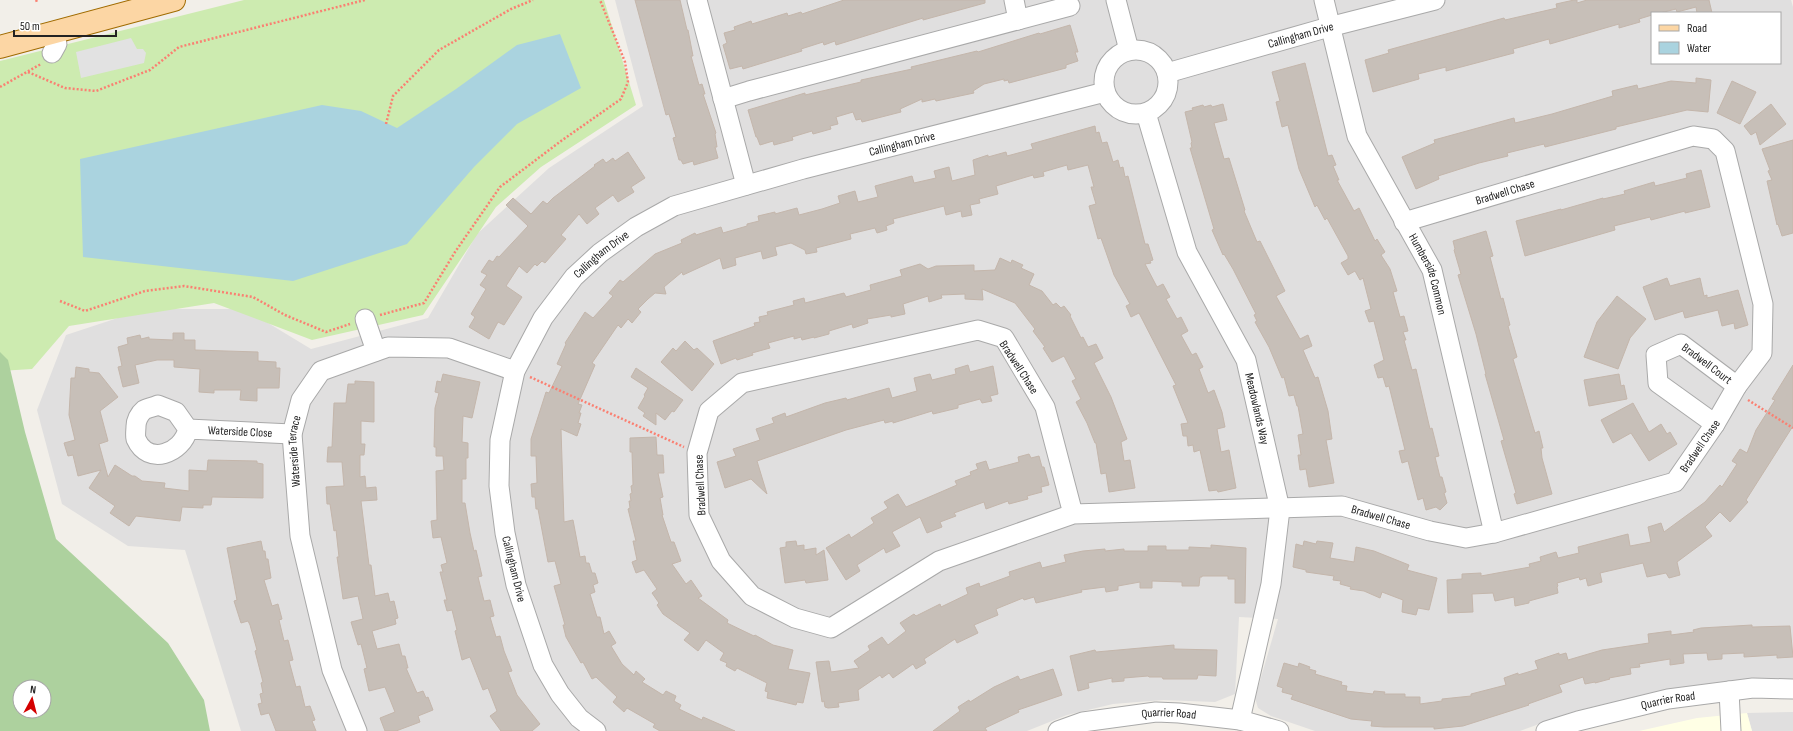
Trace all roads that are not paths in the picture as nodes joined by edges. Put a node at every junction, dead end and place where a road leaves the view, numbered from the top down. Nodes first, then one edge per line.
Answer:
1 (174, 0) edge
2 (697, 0) edge
3 (1014, 0) edge
4 (1116, 0) edge
5 (1324, 0) edge
6 (1435, 0) edge
7 (1070, 6) dead end
8 (1018, 20) junction
9 (1329, 27) junction
10 (0, 47) edge
11 (1129, 50) junction
12 (1167, 73) junction
13 (1105, 92) junction
14 (723, 99) junction
15 (1146, 113) junction
16 (746, 185) junction
17 (1404, 222) junction
18 (365, 319) road end
19 (376, 351) junction
20 (522, 374) junction
21 (1735, 389) junction
22 (1715, 424) junction
23 (188, 429) dead end
24 (292, 434) junction
25 (1280, 508) junction
26 (1073, 514) junction
27 (1494, 534) junction
28 (1793, 689) edge
29 (1730, 691) junction
30 (1240, 720) junction
31 (1579, 726) edge
32 (358, 731) edge
33 (596, 731) edge
34 (1058, 731) edge
35 (1279, 731) edge
36 (1546, 731) edge
37 (1731, 731) edge

1 - 10 main road
2 - 14 street
3 - 8 street
4 - 11 street
5 - 9 street, Humberside Common
6 - 9 street, Callingham Drive
7 - 8 street
8 - 14 street
9 - 12 street, Callingham Drive
9 - 17 street, Humberside Common
11 - 12 street
11 - 13 street
12 - 15 street
13 - 15 street
13 - 16 street, Callingham Drive
14 - 16 street
15 - 25 street, Meadowlands Way
16 - 20 street, Callingham Drive
17 - 21 street, Bradwell Chase
17 - 27 street, Humberside Common
18 - 19 street
19 - 20 street, Waterside Terrace
19 - 24 street, Waterside Terrace
20 - 33 street, Callingham Drive
21 - 22 street, Bradwell Chase
21 - 22 street, Bradwell Court
22 - 27 street, Bradwell Chase
23 - 24 street, Waterside Close
24 - 32 street, Waterside Terrace
25 - 26 street, Bradwell Chase
25 - 27 street, Bradwell Chase
25 - 30 street, Meadowlands Way
26 - 26 street, Bradwell Chase
28 - 29 street, Quarrier Road
29 - 31 street, Quarrier Road
29 - 37 street
30 - 34 street, Quarrier Road
30 - 35 street, Quarrier Road
31 - 36 street, Quarrier Road

